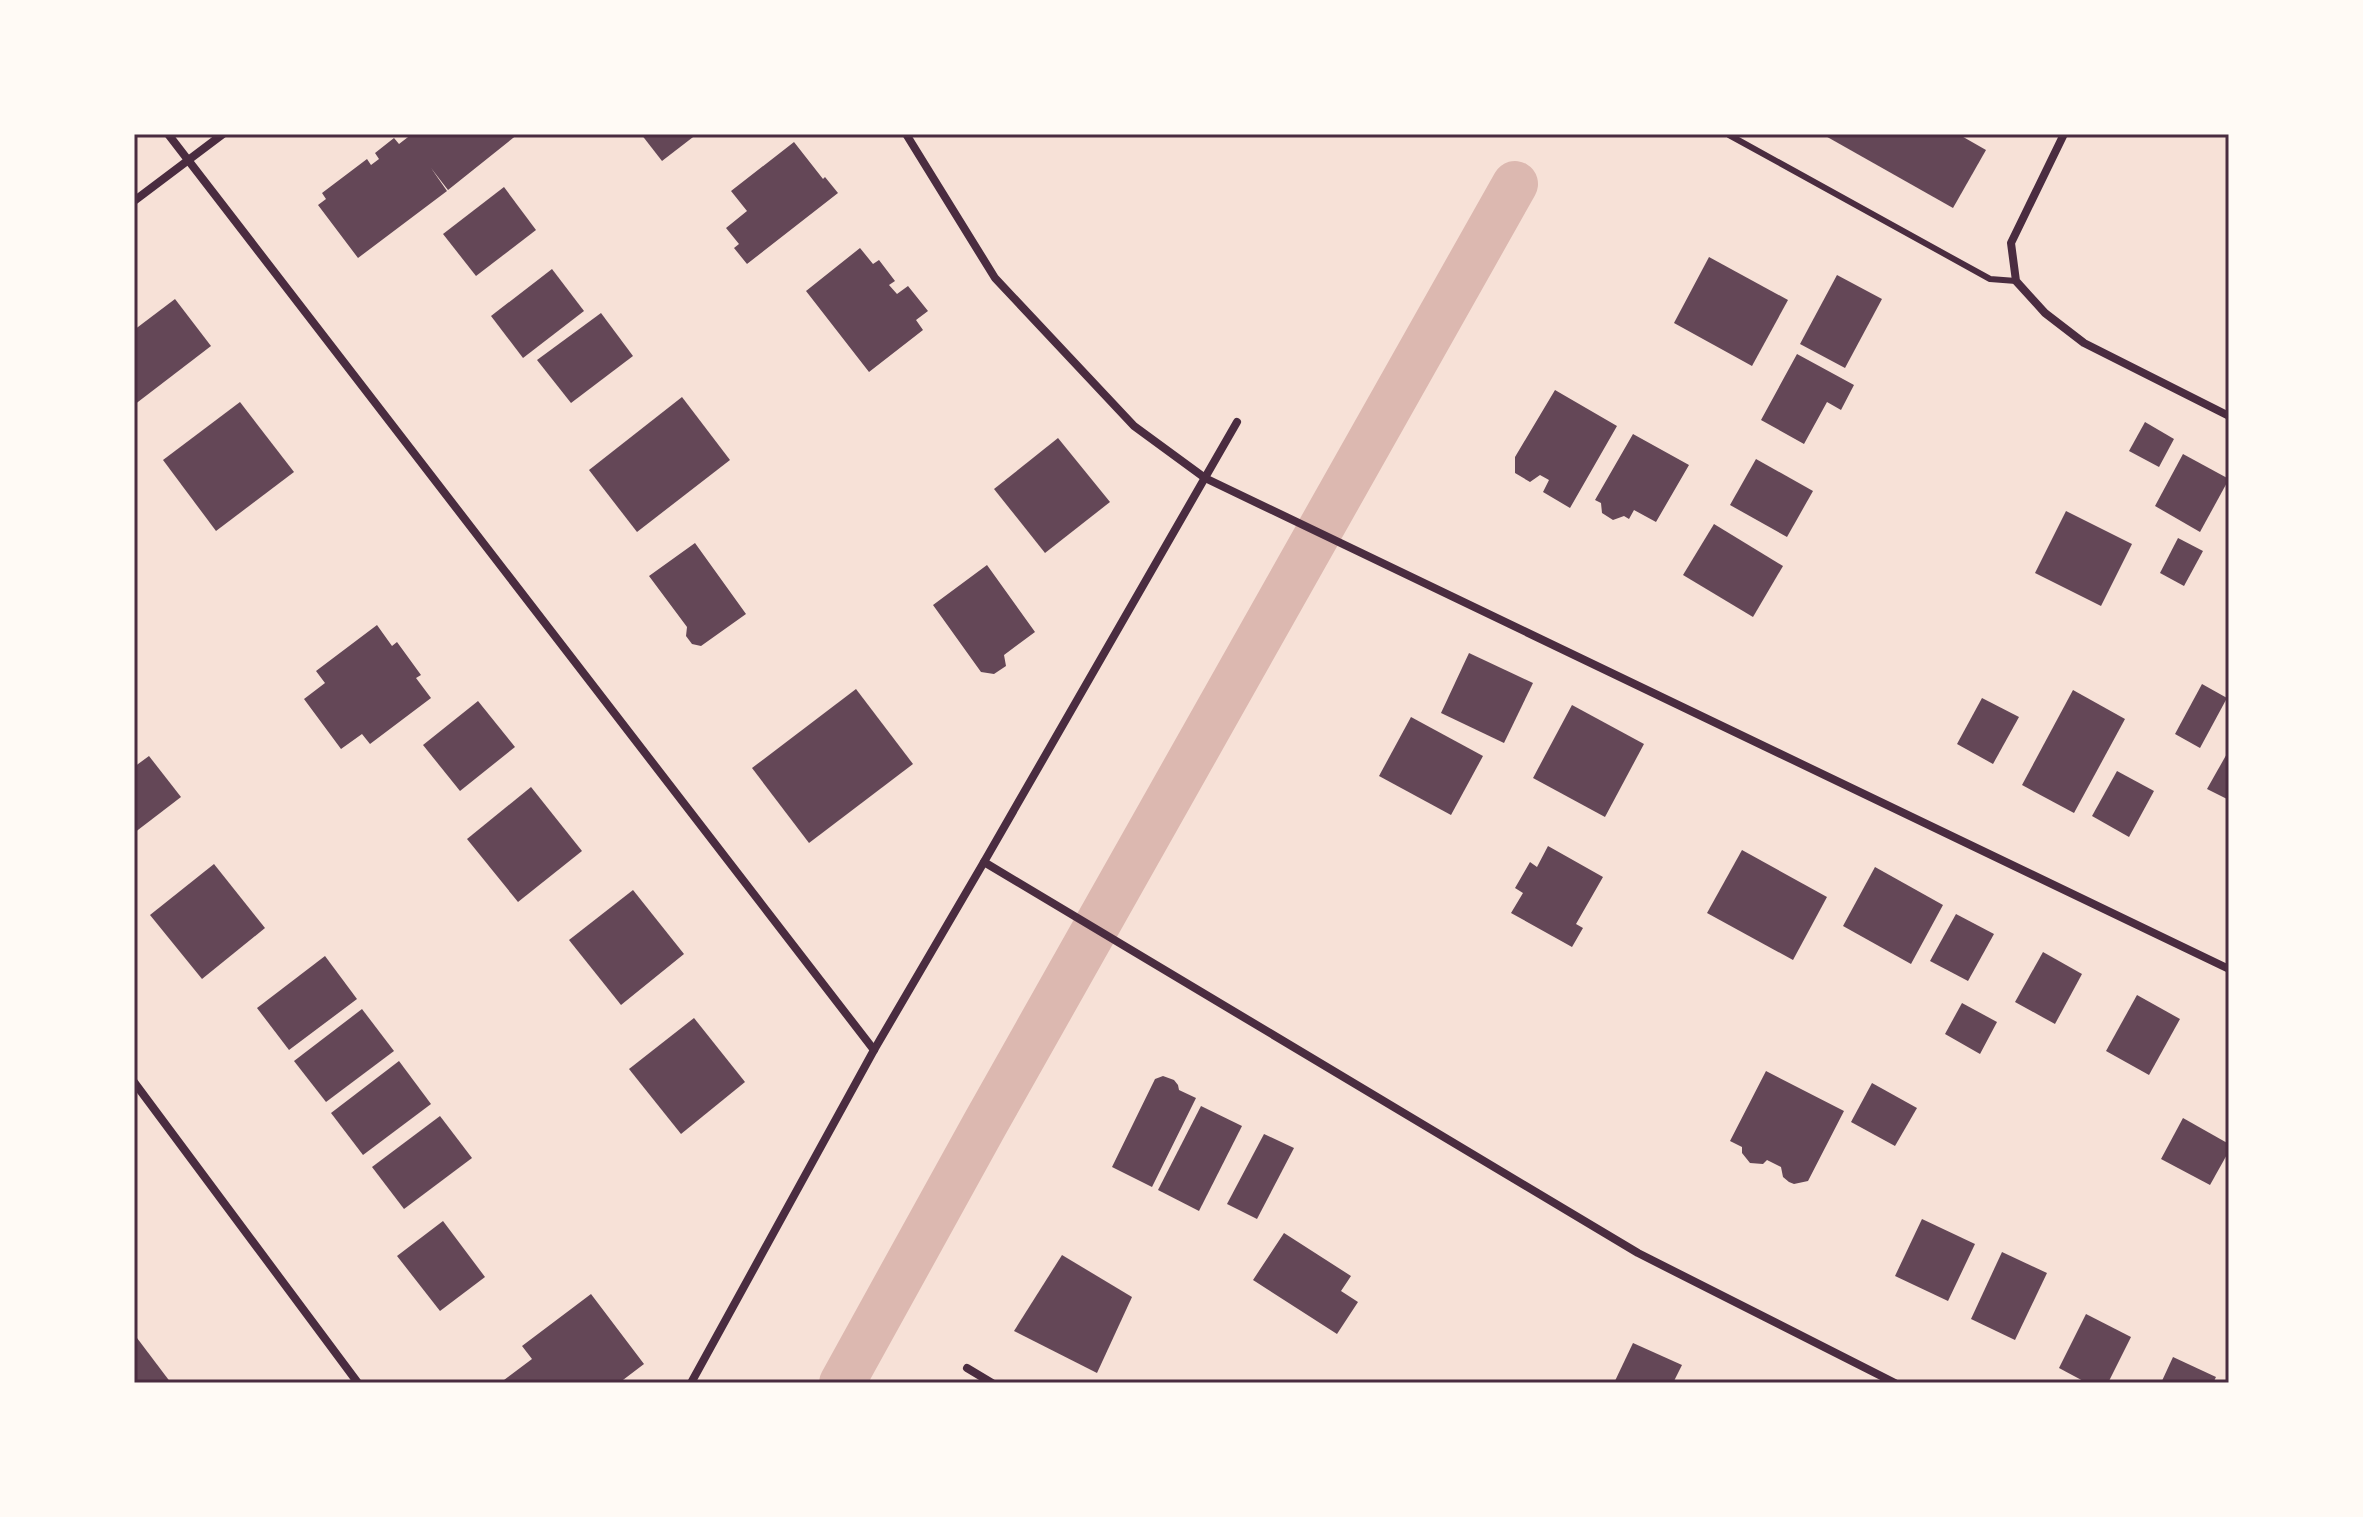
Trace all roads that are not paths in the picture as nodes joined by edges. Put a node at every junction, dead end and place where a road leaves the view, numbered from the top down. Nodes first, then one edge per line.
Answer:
1 (168, 134) edge
2 (223, 134) edge
3 (906, 134) edge
4 (2064, 134) edge
5 (1729, 135) edge
6 (188, 161) junction
7 (134, 201) edge
8 (2016, 281) junction
9 (2229, 416) edge
10 (1237, 422) dead end
11 (1205, 478) junction
12 (984, 862) junction
13 (2229, 969) edge
14 (874, 1050) junction
15 (134, 1082) edge
16 (967, 1368) dead end
17 (358, 1383) edge
18 (691, 1383) edge
19 (992, 1383) edge
20 (1895, 1383) edge

1 - 6 street
2 - 6 street
3 - 11 street
4 - 8 street
5 - 8 lane
6 - 7 street
6 - 14 street
8 - 9 street
10 - 11 street
11 - 12 street
11 - 13 street
12 - 14 street
12 - 20 street
14 - 18 street
15 - 17 street
16 - 19 street

